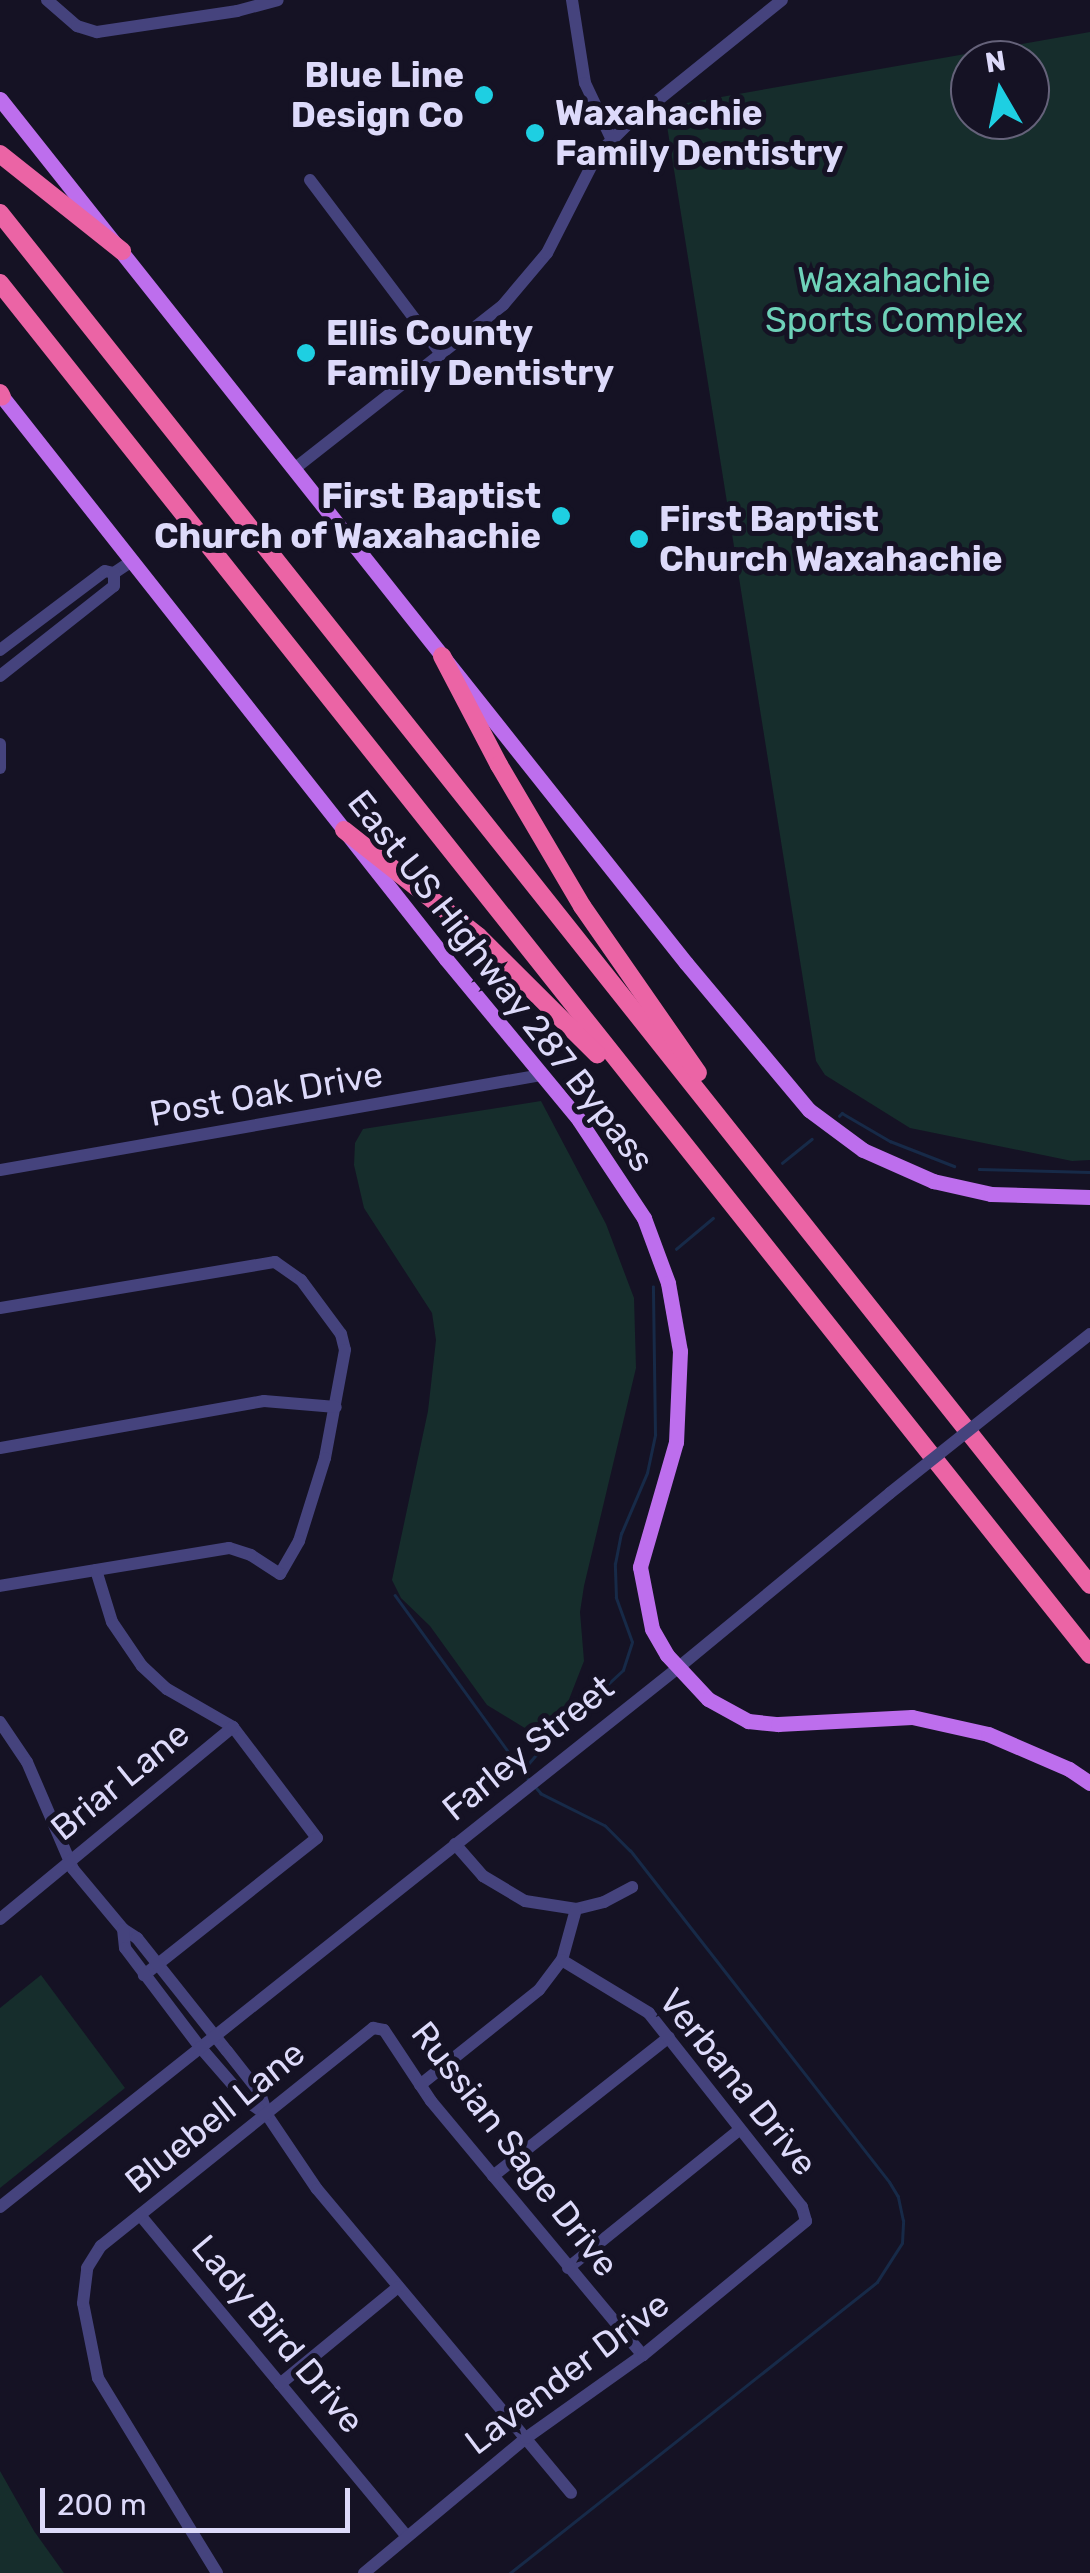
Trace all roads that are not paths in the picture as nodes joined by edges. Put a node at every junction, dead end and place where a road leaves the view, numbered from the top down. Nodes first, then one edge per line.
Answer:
1 (47, 0) edge
2 (278, 0) edge
3 (572, 0) edge
4 (782, 0) edge
5 (0, 99) edge
6 (612, 140) junction
7 (0, 154) edge
8 (310, 180) dead end
9 (0, 213) edge
10 (122, 251) junction
11 (0, 284) edge
12 (441, 354) junction
13 (1, 395) edge
14 (294, 469) junction
15 (132, 561) junction
16 (114, 574) junction
17 (0, 650) edge
18 (442, 656) junction
19 (0, 676) edge
20 (0, 744) edge
21 (0, 768) edge
22 (344, 830) junction
23 (541, 1075) junction
24 (663, 1119) junction
25 (732, 1134) junction
26 (0, 1170) edge
27 (1090, 1197) edge
28 (0, 1308) edge
29 (1090, 1334) edge
30 (336, 1407) junction
31 (0, 1448) edge
32 (96, 1570) junction
33 (1090, 1584) edge
34 (0, 1586) edge
35 (1090, 1655) edge
36 (679, 1667) junction
37 (0, 1722) edge
38 (232, 1728) junction
39 (1090, 1783) edge
40 (456, 1844) junction
41 (68, 1862) junction
42 (632, 1887) dead end
43 (576, 1909) junction
44 (0, 1919) edge
45 (123, 1929) junction
46 (562, 1960) junction
47 (159, 1965) junction
48 (144, 1975) junction
49 (378, 2027) joint
50 (213, 2036) junction
51 (669, 2036) junction
52 (200, 2047) junction
53 (420, 2085) junction
54 (267, 2116) junction
55 (738, 2130) junction
56 (493, 2176) junction
57 (0, 2207) edge
58 (140, 2215) junction
59 (806, 2220) joint
60 (568, 2268) junction
61 (398, 2286) junction
62 (643, 2355) junction
63 (280, 2384) junction
64 (526, 2438) junction
65 (572, 2493) dead end
66 (407, 2537) junction
67 (217, 2573) edge
68 (364, 2573) edge

1 - 2 street
3 - 6 street
4 - 6 street
5 - 10 main road
6 - 12 street
7 - 10 highway
8 - 12 street
9 - 25 highway
10 - 14 main road
11 - 24 highway
12 - 14 street
13 - 15 main road, East US Highway 287 Bypass
14 - 18 main road
15 - 16 street
15 - 22 main road, East US Highway 287 Bypass
16 - 17 street
16 - 19 street
18 - 25 highway
18 - 27 main road
20 - 21 street
22 - 23 main road, East US Highway 287 Bypass
22 - 24 highway
23 - 26 street, Post Oak Drive
23 - 36 main road, East US Highway 287 Bypass
24 - 35 highway
25 - 33 highway
28 - 30 street
29 - 36 street, Farley Street, bridge
30 - 31 street
30 - 32 street
32 - 34 street
32 - 38 street
36 - 39 main road, East US Highway 287 Bypass
36 - 40 street, Farley Street
37 - 41 street
38 - 41 street, Briar Lane
38 - 47 street
40 - 43 street
40 - 50 street, Farley Street
41 - 44 street, Briar Lane
41 - 45 street
42 - 43 street
43 - 46 street
45 - 47 street
45 - 48 street
46 - 51 street, Verbana Drive
46 - 53 street
47 - 48 street
47 - 50 street
48 - 52 street
49 - 53 street, Russian Sage Drive
49 - 54 street, Bluebell Lane
50 - 52 street, Farley Street
50 - 54 street
51 - 55 street, Verbana Drive
51 - 56 street
52 - 54 street
52 - 57 street, Farley Street
53 - 56 street, Russian Sage Drive
54 - 58 street, Bluebell Lane
54 - 61 street
55 - 59 street, Verbana Drive
55 - 60 street
56 - 60 street, Russian Sage Drive
58 - 63 street, Lady Bird Drive
58 - 67 street, Bluebell Lane
59 - 62 street, Lavender Drive
60 - 62 street, Russian Sage Drive
61 - 63 street
61 - 64 street
62 - 64 street, Lavender Drive
63 - 66 street, Lady Bird Drive
64 - 65 street
64 - 66 street, Lavender Drive
66 - 68 street, Lavender Drive

